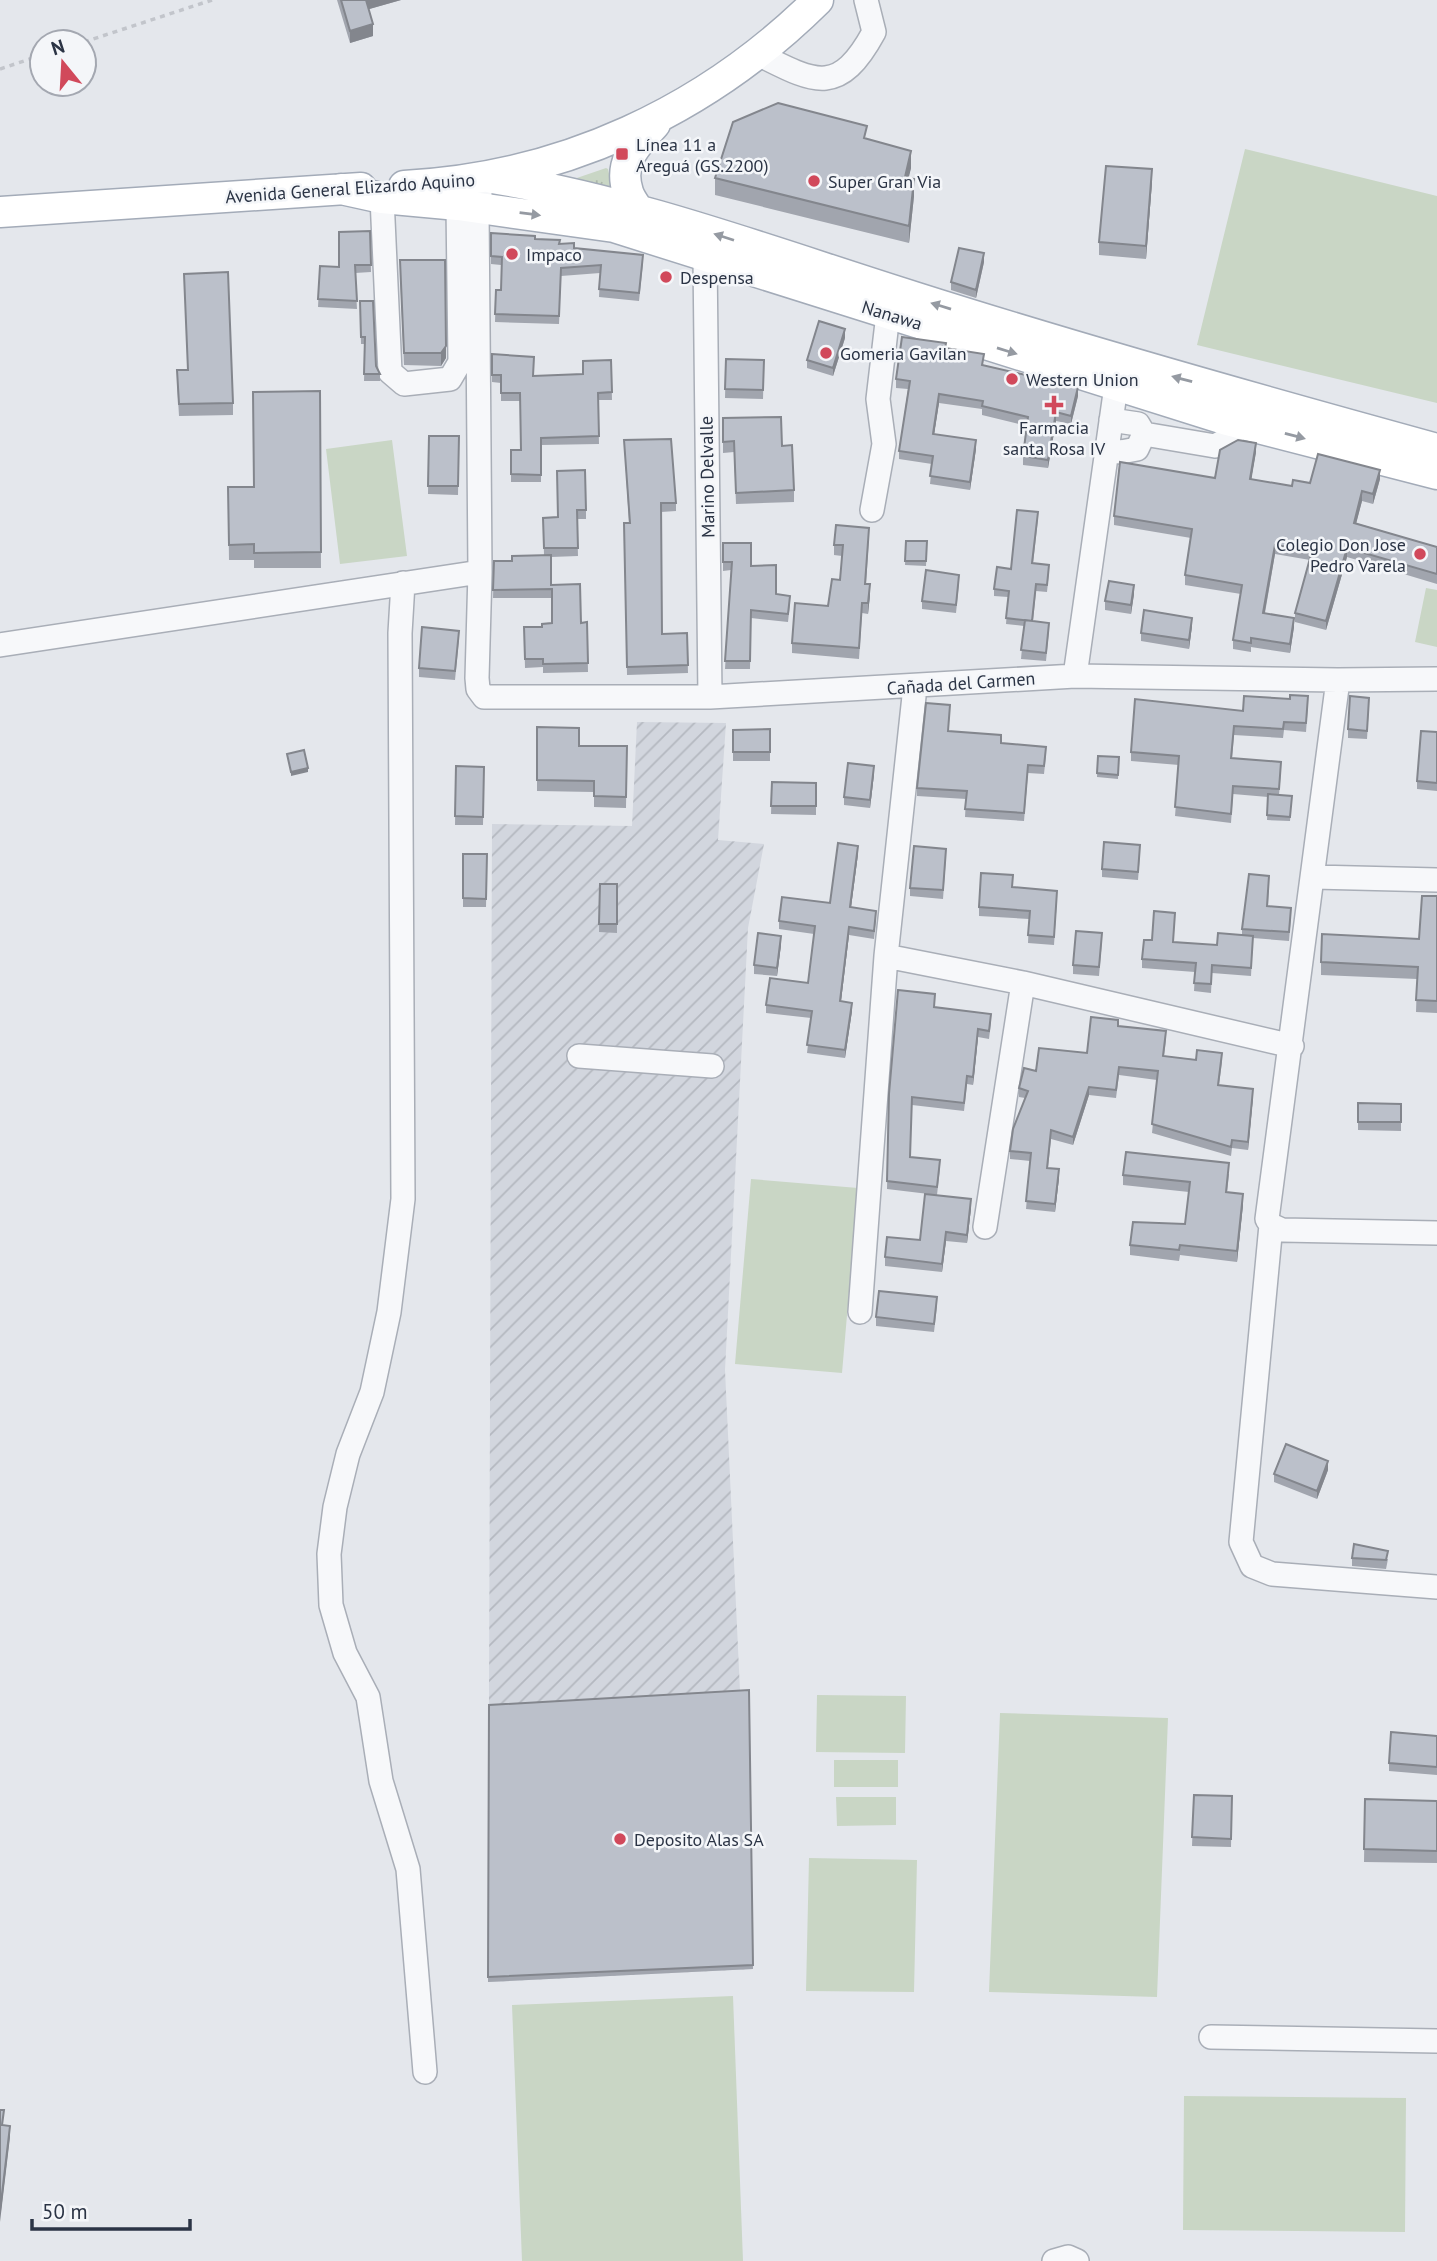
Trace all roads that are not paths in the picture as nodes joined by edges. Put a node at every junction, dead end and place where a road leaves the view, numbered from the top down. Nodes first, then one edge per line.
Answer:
1 (818, 0) edge
2 (866, 0) edge
3 (756, 53) junction
4 (660, 119) junction
5 (492, 178) junction
6 (341, 189) junction
7 (382, 198) junction
8 (468, 206) junction
9 (0, 212) edge
10 (645, 224) junction
11 (705, 257) junction
12 (806, 276) junction
13 (888, 314) junction
14 (979, 330) junction
15 (1118, 373) junction
16 (1235, 412) junction
17 (1111, 421) junction
18 (1144, 434) junction
19 (1437, 449) edge
20 (1107, 450) junction
21 (1437, 474) edge
22 (872, 510) dead end
23 (481, 572) junction
24 (403, 583) junction
25 (0, 645) edge
26 (1075, 676) junction
27 (1437, 679) edge
28 (1338, 681) junction
29 (915, 687) junction
30 (710, 697) junction
31 (1314, 877) junction
32 (1437, 880) edge
33 (886, 956) junction
34 (1023, 983) junction
35 (1292, 1046) junction
36 (579, 1056) dead end
37 (712, 1066) dead end
38 (1271, 1225) junction
39 (985, 1227) dead end
40 (1437, 1233) edge
41 (860, 1312) dead end
42 (1437, 1587) edge
43 (1211, 2037) dead end
44 (1437, 2041) edge
45 (425, 2072) dead end
46 (1054, 2261) edge
47 (1077, 2261) edge

1 - 3 main road, Avenida General Elizardo Aquino
2 - 3 street
3 - 4 main road, Avenida General Elizardo Aquino
4 - 5 main road, Avenida General Elizardo Aquino
4 - 10 main road
5 - 6 main road, Avenida General Elizardo Aquino
5 - 8 street
5 - 10 main road, Nanawa
6 - 7 main road, Nanawa
6 - 9 main road, Avenida General Elizardo Aquino
7 - 8 main road, Nanawa
7 - 8 street
8 -> 10 main road, Nanawa
8 - 23 street
10 - 11 main road, Nanawa
12 -> 10 main road, Nanawa
11 - 12 main road, Nanawa
11 - 30 street, Marino Delvalle
12 - 13 main road, Nanawa
14 -> 12 main road, Nanawa
13 - 14 main road, Nanawa
13 - 22 street
14 - 15 main road, Nanawa
15 - 16 main road, Nanawa
15 - 17 street
16 - 18 street
16 - 19 main road, Nanawa
16 -> 21 main road, Nanawa
17 - 18 street
17 - 20 street
18 - 20 street
20 - 26 street
23 - 24 street
23 - 30 street, Cañada del Carmen
24 - 25 street
24 - 45 street
26 - 28 street, Cañada del Carmen
26 - 29 street, Cañada del Carmen
27 - 28 street, Cañada del Carmen
28 - 31 street
29 - 30 street, Cañada del Carmen
29 - 33 street
31 - 32 street
31 - 35 street
33 - 34 street
33 - 41 street
34 - 35 street
34 - 39 street
35 - 38 street
36 - 37 street
38 - 40 street
38 - 42 street
43 - 44 street
46 - 47 street

